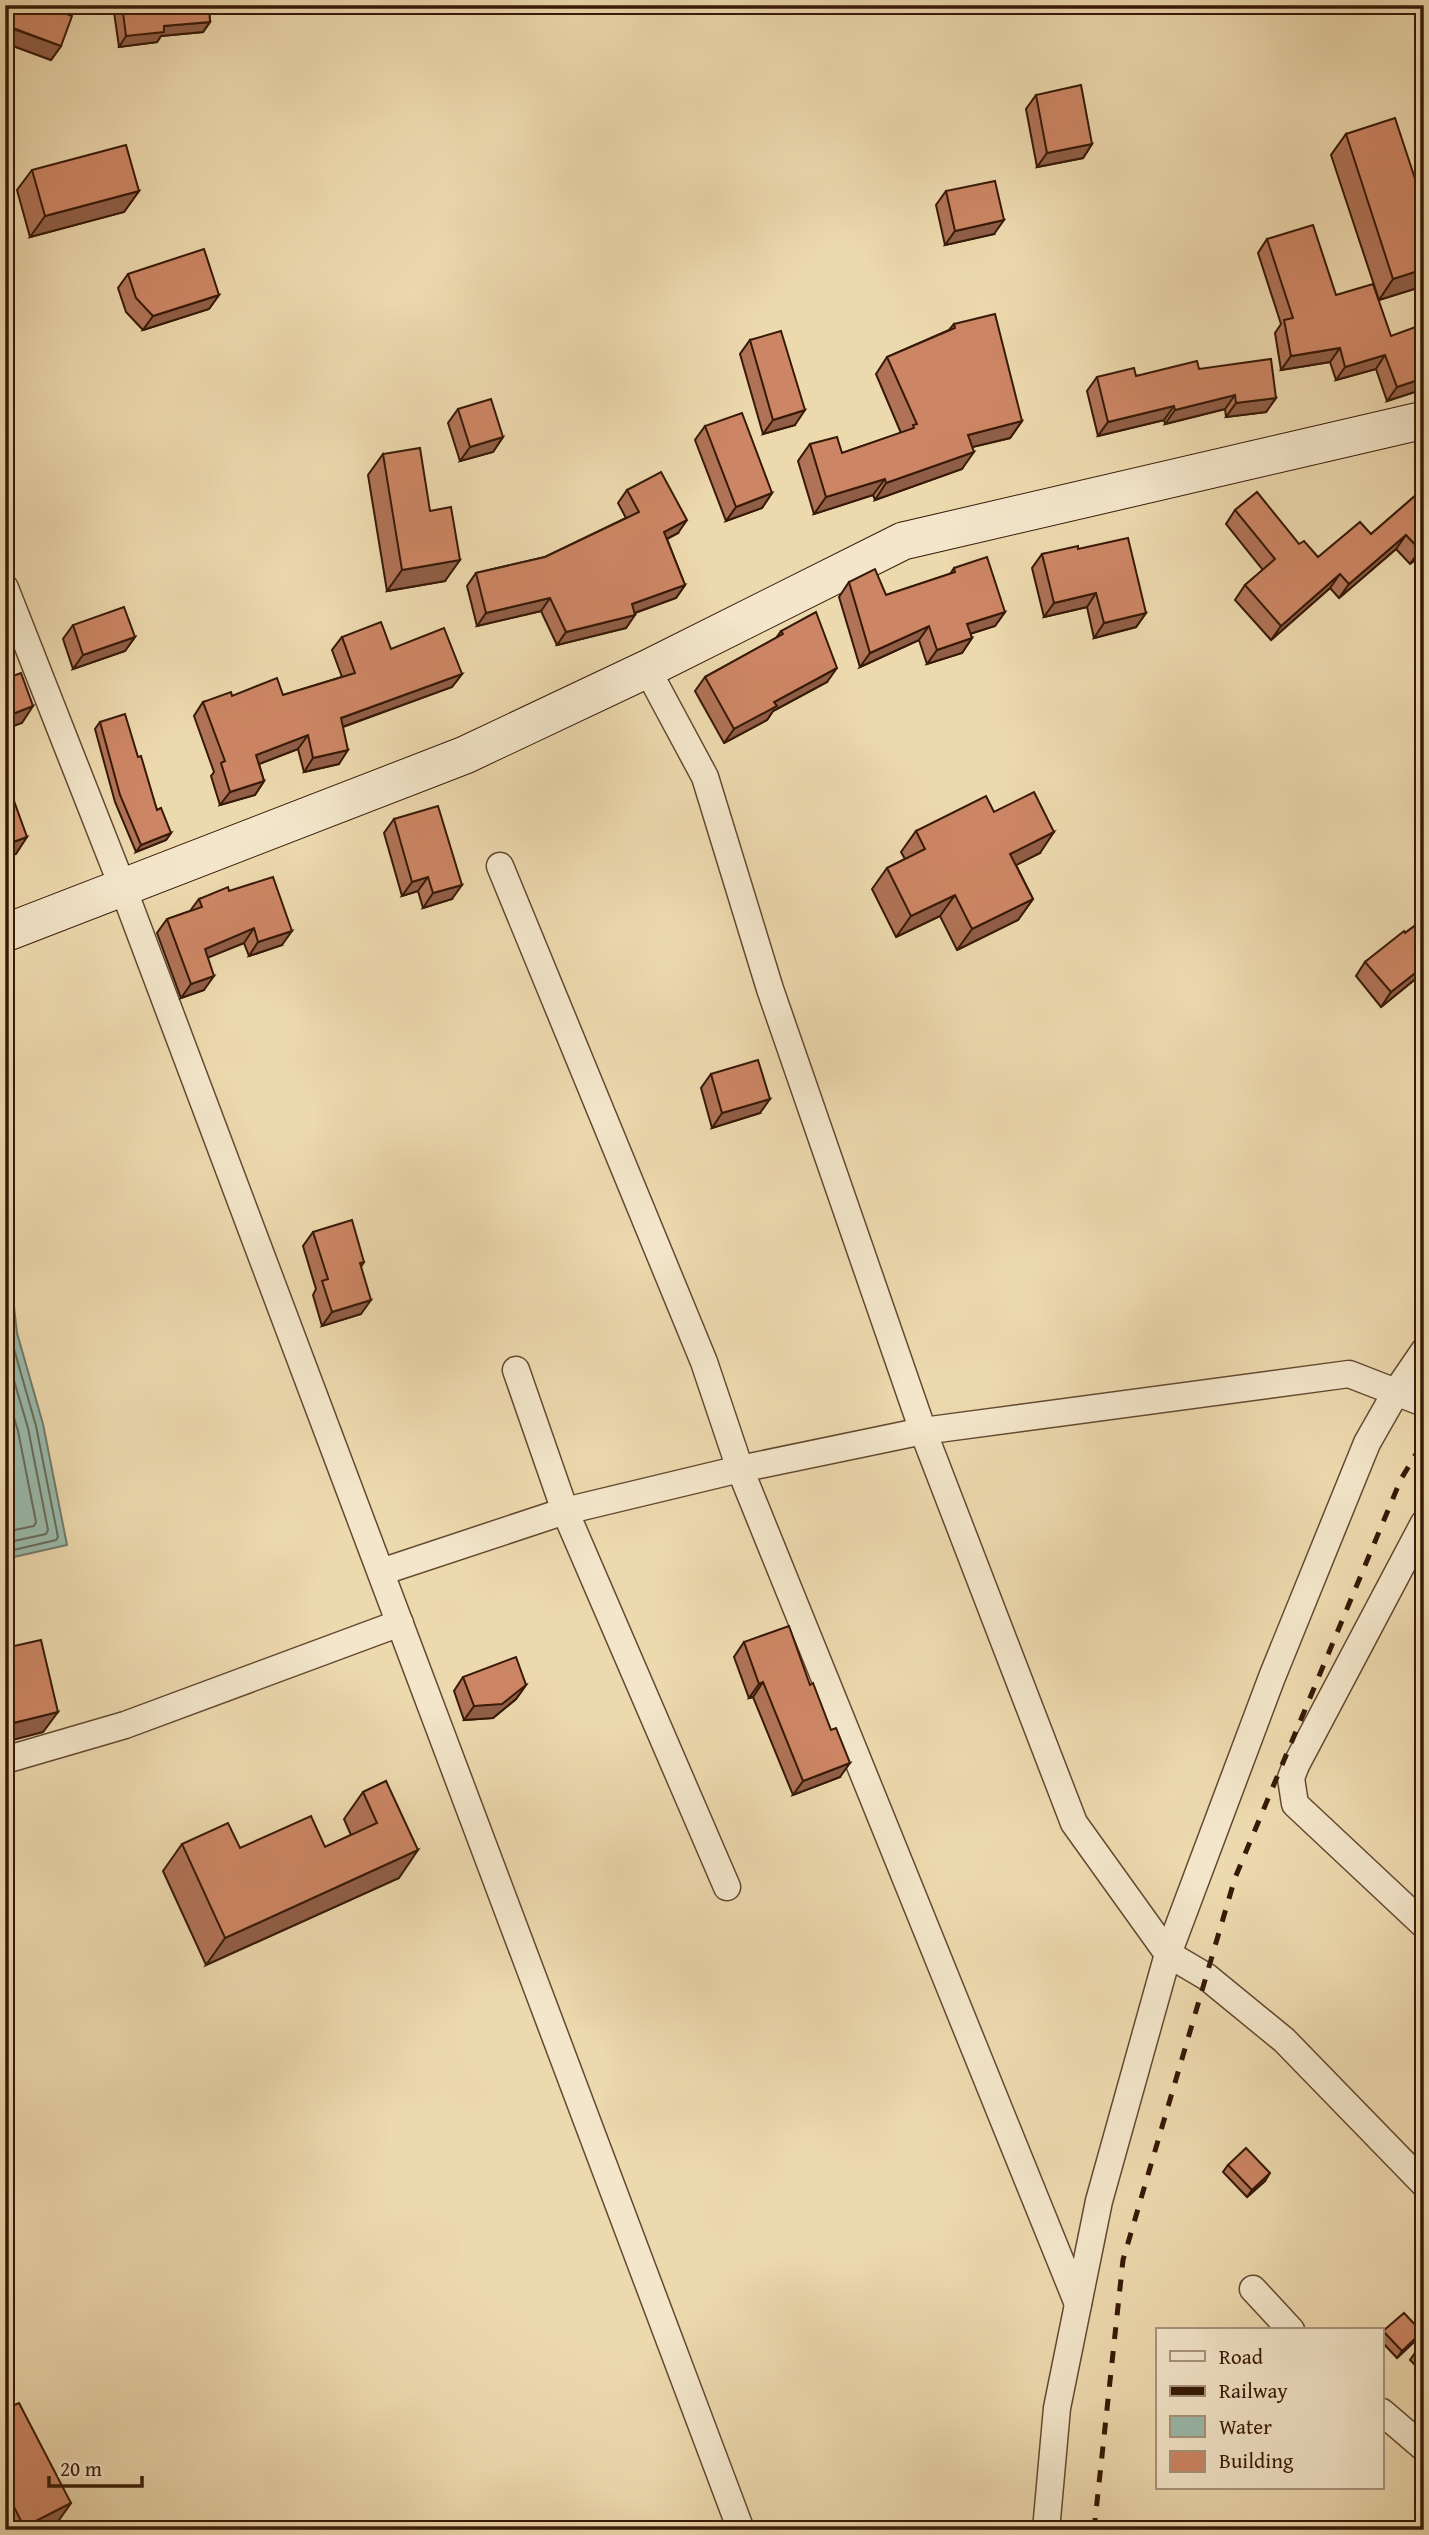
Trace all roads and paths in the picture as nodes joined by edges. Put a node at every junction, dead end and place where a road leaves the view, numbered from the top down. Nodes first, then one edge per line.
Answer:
1 (1424, 420) edge
2 (5, 588) edge
3 (647, 669) junction
4 (500, 866) dead end
5 (123, 888) junction
6 (5, 933) edge
7 (1424, 1351) edge
8 (516, 1370) dead end
9 (1396, 1392) junction
10 (1424, 1403) edge
11 (923, 1431) junction
12 (740, 1469) junction
13 (565, 1511) junction
14 (1424, 1523) edge
15 (381, 1572) junction
16 (400, 1623) junction
17 (5, 1760) edge
18 (727, 1887) dead end
19 (1424, 1925) edge
20 (1168, 1954) junction
21 (1424, 2184) edge
22 (1252, 2289) dead end
23 (1078, 2304) junction
24 (1290, 2328) edge
25 (1384, 2414) edge
26 (1424, 2448) edge
27 (741, 2530) edge
28 (1046, 2530) edge

1 - 3 main road
2 - 5 street
3 - 5 main road
3 - 11 street
4 - 12 street
5 - 6 main road
5 - 15 street
7 - 9 street
8 - 13 street
9 - 10 street
9 - 11 street
9 - 20 street
11 - 12 street
11 - 20 street
12 - 13 street
12 - 23 street
13 - 15 street
13 - 18 street
14 - 19 street
15 - 16 street
16 - 17 street
16 - 27 street
20 - 21 street
20 - 23 street
22 - 24 street
23 - 28 street
25 - 26 street

